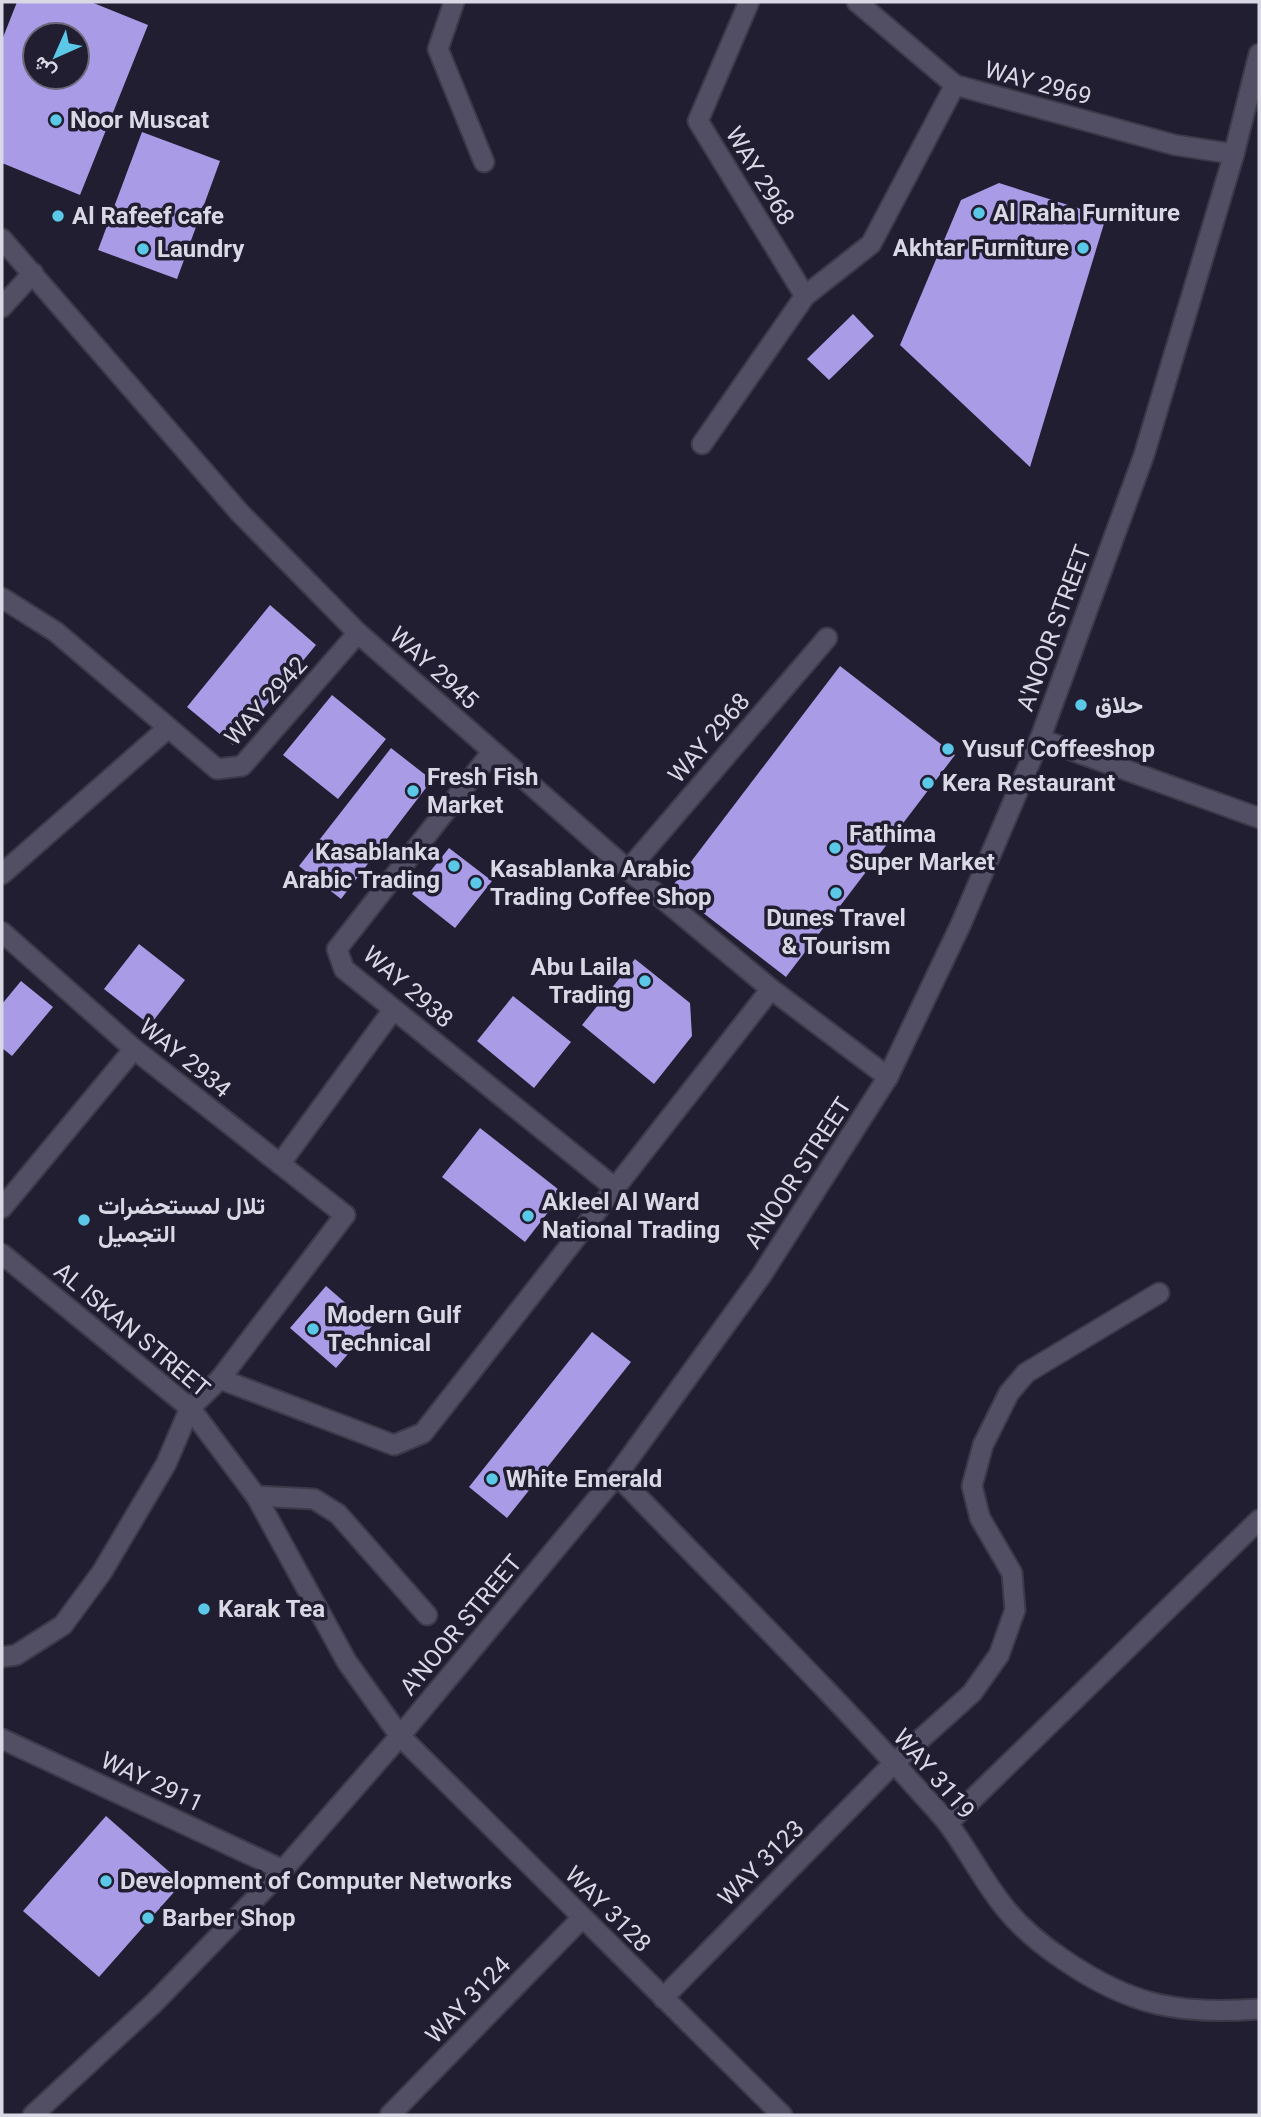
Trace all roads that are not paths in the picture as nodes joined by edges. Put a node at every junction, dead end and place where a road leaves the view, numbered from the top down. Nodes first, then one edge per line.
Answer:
1 (454, 2) edge
2 (749, 2) edge
3 (857, 2) edge
4 (1259, 54) edge
5 (955, 85) junction
6 (1234, 154) junction
7 (484, 162) dead end
8 (2, 239) edge
9 (33, 273) junction
10 (805, 296) junction
11 (2, 307) edge
12 (702, 444) dead end
13 (2, 598) edge
14 (358, 633) junction
15 (827, 638) dead end
16 (168, 728) junction
17 (1040, 739) junction
18 (492, 752) junction
19 (1259, 818) edge
20 (628, 870) junction
21 (2, 874) edge
22 (2, 932) edge
23 (771, 989) junction
24 (393, 1010) junction
25 (134, 1049) junction
26 (888, 1077) junction
27 (279, 1164) junction
28 (615, 1188) junction
29 (2, 1208) edge
30 (2, 1254) edge
31 (1160, 1293) dead end
32 (220, 1379) junction
33 (190, 1408) junction
34 (617, 1475) junction
35 (256, 1496) junction
36 (1259, 1520) edge
37 (427, 1615) dead end
38 (2, 1657) edge
39 (400, 1735) junction
40 (2, 1740) edge
41 (894, 1763) junction
42 (948, 1823) junction
43 (282, 1870) junction
44 (582, 1918) junction
45 (663, 1998) junction
46 (1259, 2009) edge
47 (33, 2115) edge
48 (390, 2115) edge
49 (782, 2115) edge

1 - 7 street
2 - 10 street, WAY 2968
3 - 5 street, WAY 2969
4 - 6 street, A'NOOR STREET
5 - 6 street, WAY 2969
5 - 10 street
6 - 17 street, A'NOOR STREET
8 - 9 street, WAY 2945
9 - 11 street
9 - 14 street, WAY 2945
10 - 12 street
13 - 16 street, WAY 2942
14 - 16 street, WAY 2942
14 - 18 street, WAY 2945
15 - 20 street, WAY 2968
16 - 21 street
17 - 19 street
17 - 26 street, A'NOOR STREET
18 - 20 street, WAY 2945
18 - 24 street, WAY 2938
20 - 23 street, WAY 2945
22 - 25 street, WAY 2934
23 - 26 street, WAY 2945
23 - 28 street
24 - 27 street
24 - 28 street, WAY 2938
25 - 27 street, WAY 2934
25 - 29 street
26 - 34 street, A'NOOR STREET
27 - 32 street, WAY 2934
28 - 32 street
30 - 33 street, AL ISKAN STREET
31 - 41 street, WAY 3123
32 - 33 street
33 - 35 street, AL ISKAN STREET
33 - 38 street
34 - 39 street, A'NOOR STREET
34 - 41 street, WAY 3119
35 - 37 street
35 - 39 street, AL ISKAN STREET
36 - 42 street
39 - 43 street, A'NOOR STREET
39 - 44 street, WAY 3128
40 - 43 street, WAY 2911
41 - 42 street, WAY 3119
41 - 45 street, WAY 3123
42 - 46 street, WAY 3119
43 - 47 street, A'NOOR STREET
44 - 45 street, WAY 3128
44 - 48 street, WAY 3124
45 - 49 street, WAY 3128

